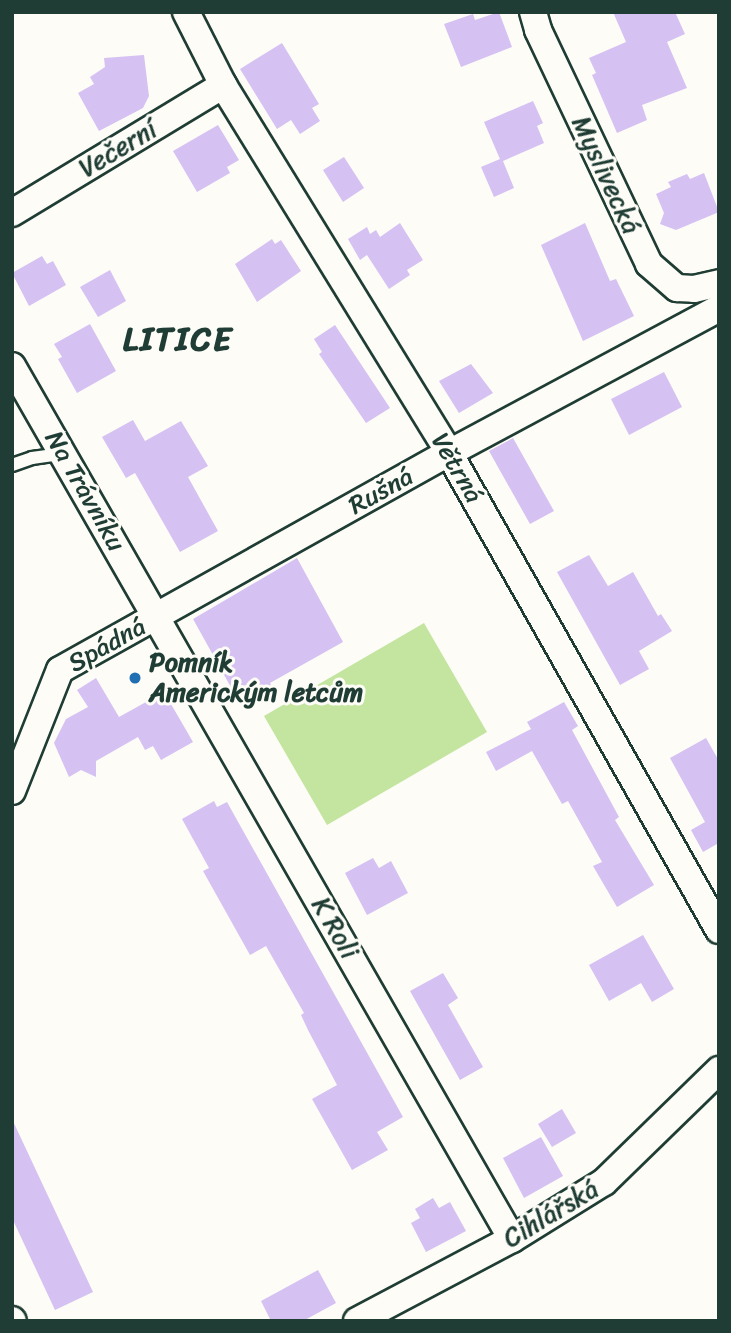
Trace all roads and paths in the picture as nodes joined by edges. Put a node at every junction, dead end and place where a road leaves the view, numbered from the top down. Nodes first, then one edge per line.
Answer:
1 (186, 12) edge
2 (533, 12) edge
3 (223, 85) junction
4 (12, 213) edge
5 (719, 283) edge
6 (719, 308) edge
7 (12, 366) edge
8 (63, 453) junction
9 (449, 453) junction
10 (12, 465) edge
11 (157, 617) junction
12 (12, 791) edge
13 (719, 930) edge
14 (719, 1070) edge
15 (512, 1239) junction
16 (357, 1321) edge

1 - 3 street, Větrná
2 - 5 street, Myslivecká
3 - 4 street, Večerní
3 - 9 street, Větrná
6 - 9 street, Rušná
7 - 8 street, Na Trávníku
8 - 10 lane
8 - 11 street, Na Trávníku
9 - 11 street, Rušná
9 - 13 street, Větrná
11 - 12 street, Spádná
11 - 15 street, K Roli
14 - 15 street, Cihlářská
15 - 16 street, Cihlářská

